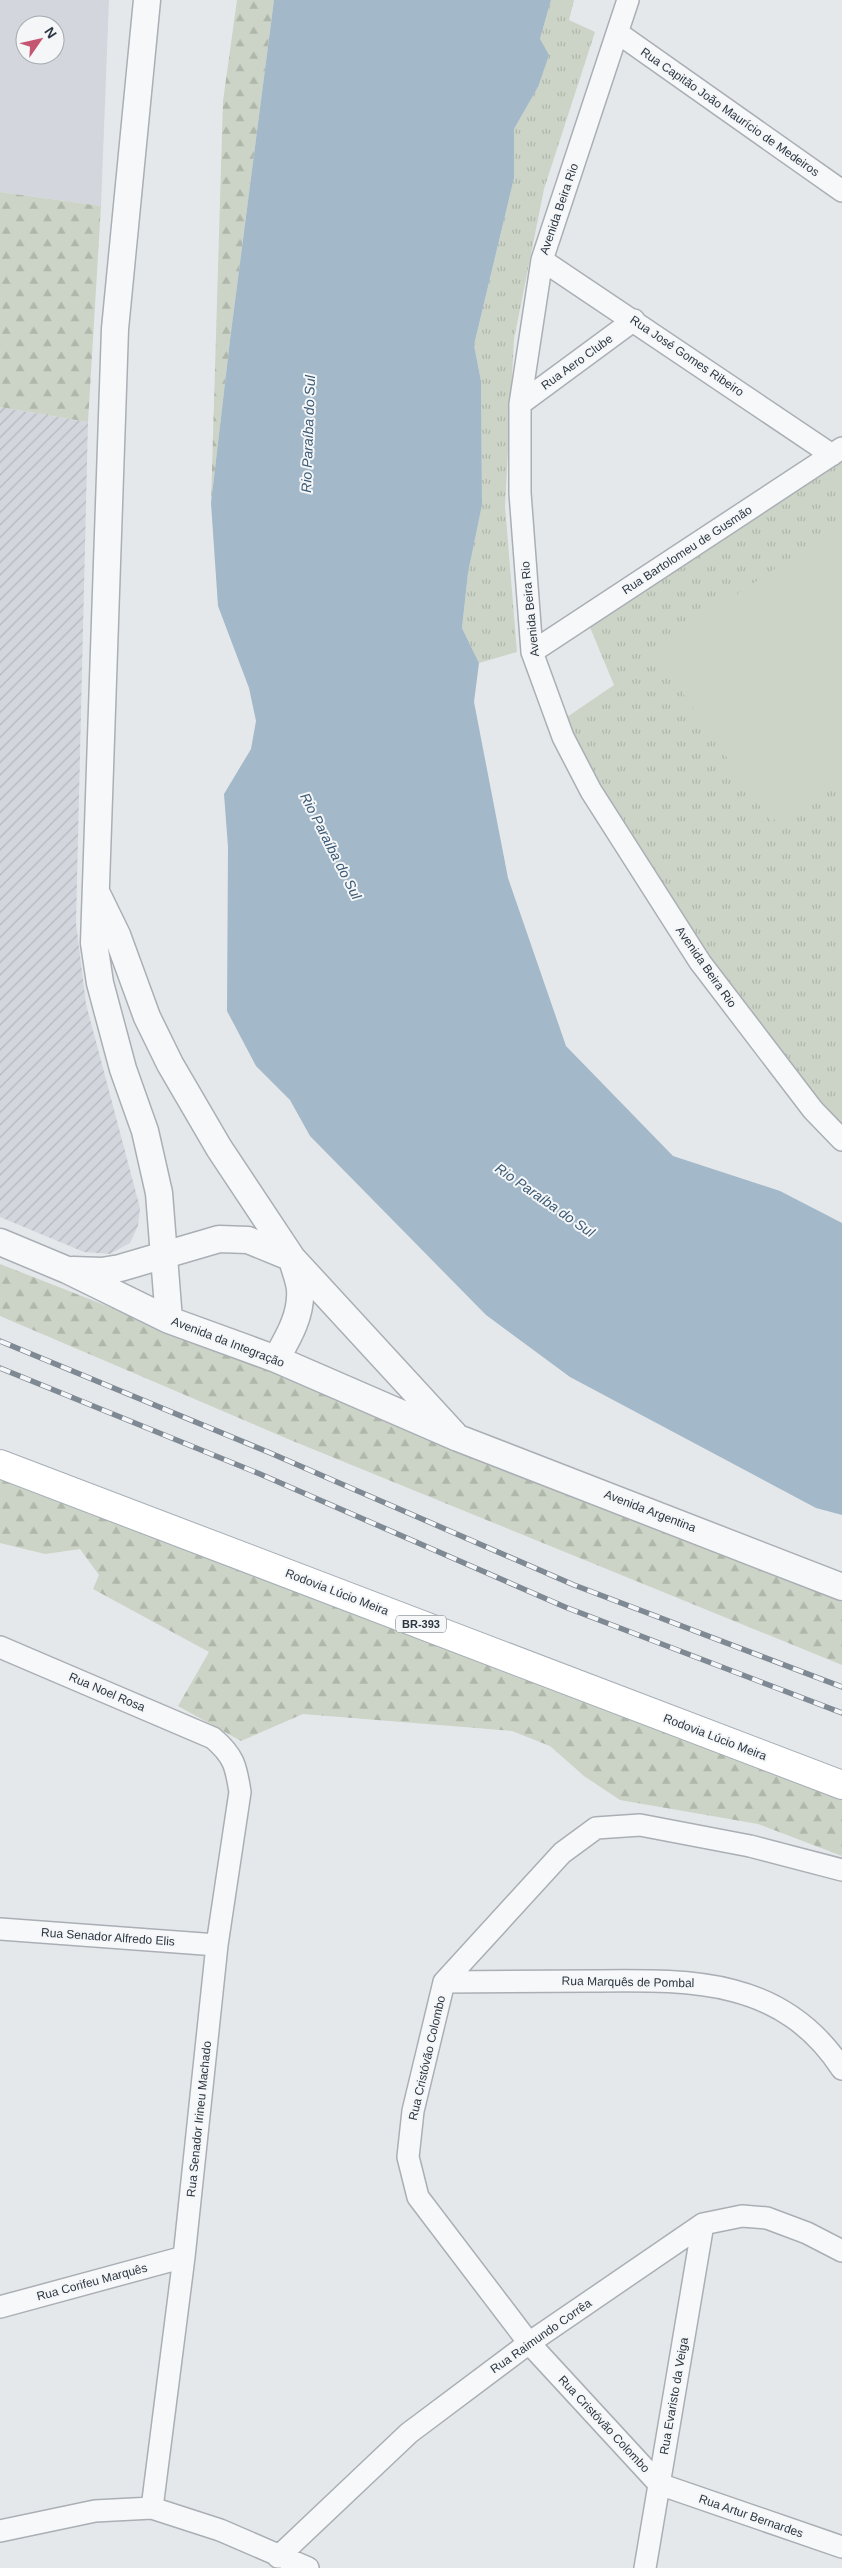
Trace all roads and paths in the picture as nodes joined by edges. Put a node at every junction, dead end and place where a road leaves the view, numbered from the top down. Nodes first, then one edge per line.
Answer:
1 (147, 0) edge
2 (628, 0) edge
3 (618, 33) junction
4 (842, 191) edge
5 (542, 260) junction
6 (634, 320) junction
7 (520, 404) junction
8 (837, 452) edge
9 (532, 652) junction
10 (96, 894) junction
11 (842, 1140) edge
12 (0, 1242) edge
13 (165, 1256) junction
14 (292, 1258) junction
15 (67, 1270) junction
16 (170, 1320) junction
17 (276, 1359) junction
18 (458, 1438) junction
19 (0, 1464) edge
20 (842, 1587) edge
21 (0, 1647) edge
22 (214, 1738) joint
23 (842, 1785) edge
24 (842, 1870) edge
25 (0, 1929) edge
26 (217, 1945) junction
27 (444, 1982) junction
28 (842, 2069) edge
29 (703, 2224) junction
30 (842, 2251) edge
31 (184, 2257) junction
32 (0, 2307) edge
33 (529, 2342) junction
34 (659, 2484) junction
35 (152, 2508) junction
36 (0, 2531) edge
37 (842, 2547) edge
38 (278, 2557) junction
39 (308, 2568) edge
40 (645, 2568) edge

1 - 10 street
2 - 3 street, Avenida Beira Rio
3 - 4 street, Rua Capitão João Maurício de Medeiros
3 - 5 street, Avenida Beira Rio
5 - 6 street, Rua José Gomes Ribeiro
5 - 7 street, Avenida Beira Rio
6 - 7 street, Rua Aero Clube
6 - 8 street, Rua José Gomes Ribeiro
7 - 9 street, Avenida Beira Rio
8 - 9 street, Rua Bartolomeu de Gusmão
9 - 11 street, Avenida Beira Rio
10 - 13 street
10 - 14 street
12 - 15 street, Avenida da Integração
13 - 14 street
13 - 15 street
13 - 16 street
14 - 17 street
14 - 18 street
15 - 16 street, Avenida da Integração
16 - 17 street, Avenida da Integração
17 - 18 street, Avenida da Integração
18 - 20 street, Avenida Argentina
19 - 23 main road, Rodovia Lúcio Meira / BR-393
21 - 22 street, Rua Noel Rosa
22 - 26 street, Rua Senador Irineu Machado
24 - 27 street, Rua Cristóvão Colombo
25 - 26 street, Rua Senador Alfredo Elis
26 - 31 street, Rua Senador Irineu Machado
27 - 28 street, Rua Marquês de Pombal
27 - 33 street, Rua Cristóvão Colombo
29 - 30 street, Rua Raimundo Corrêa
29 - 33 street, Rua Raimundo Corrêa
29 - 34 street, Rua Evaristo da Veiga
31 - 32 street, Rua Corifeu Marquês
31 - 35 street, Rua Senador Irineu Machado
33 - 34 street, Rua Cristóvão Colombo
33 - 38 street, Rua Raimundo Corrêa
34 - 37 street, Rua Artur Bernardes
34 - 40 street, Rua Evaristo da Veiga
35 - 36 street
35 - 38 street
38 - 39 street

